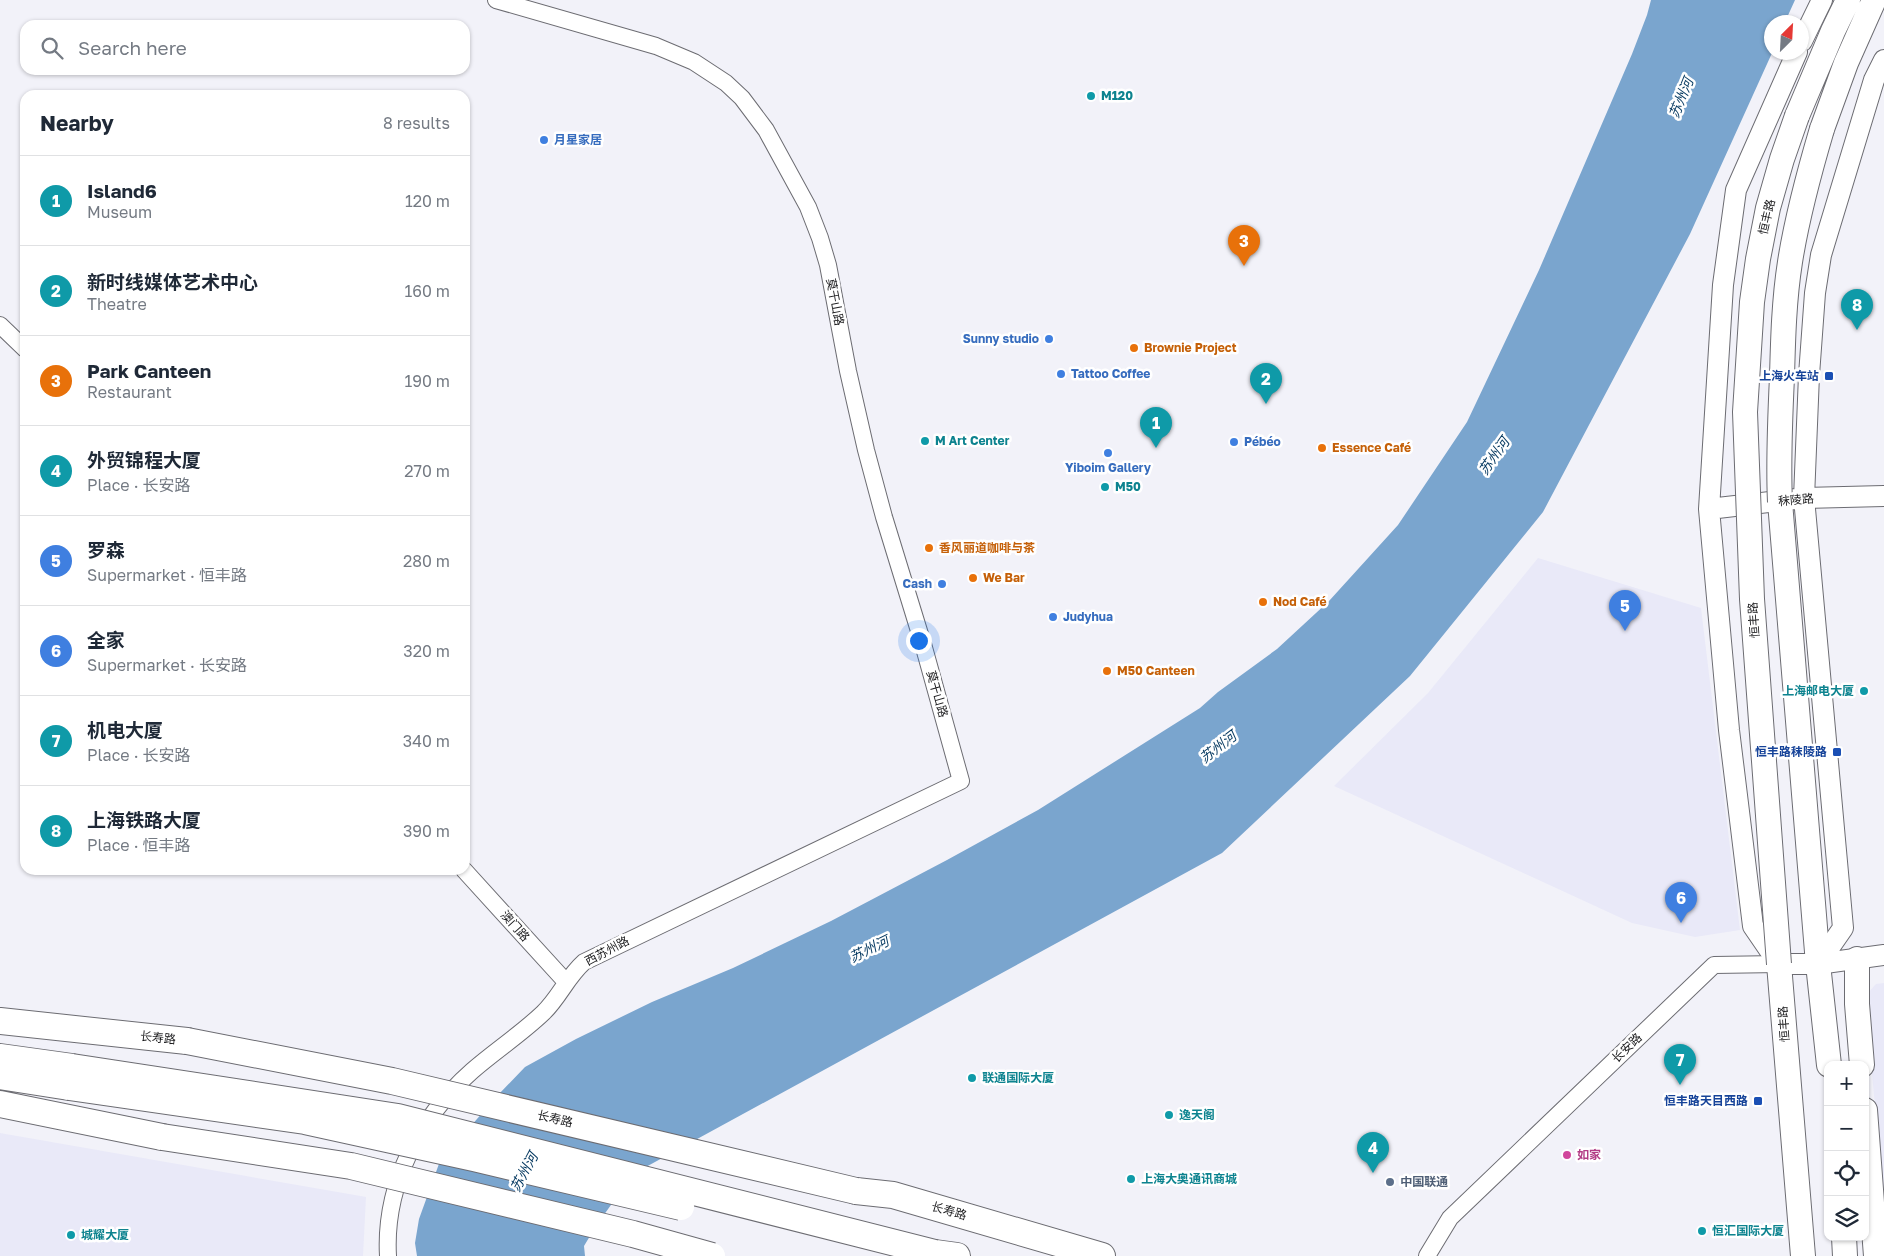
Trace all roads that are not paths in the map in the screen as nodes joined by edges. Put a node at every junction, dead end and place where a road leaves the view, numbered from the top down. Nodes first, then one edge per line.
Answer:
1 (496, 0) edge
2 (1822, 0) edge
3 (1848, 0) edge
4 (1874, 0) edge
5 (1809, 27) edge
6 (1793, 60) edge
7 (1884, 60) edge
8 (0, 325) edge
9 (20, 344) edge
10 (1884, 496) edge
11 (1804, 498) junction
12 (1709, 509) junction
13 (961, 781) joint
14 (469, 875) edge
15 (1884, 955) edge
16 (1857, 959) junction
17 (1779, 964) junction
18 (1818, 964) junction
19 (566, 982) junction
20 (0, 1020) edge
21 (0, 1057) edge
22 (1829, 1061) edge
23 (1862, 1061) edge
24 (0, 1076) edge
25 (71, 1077) junction
26 (0, 1104) edge
27 (1868, 1151) edge
28 (1844, 1241) edge
29 (946, 1255) edge
30 (388, 1256) edge
31 (712, 1256) edge
32 (873, 1256) edge
33 (1102, 1256) edge
34 (1427, 1256) edge
35 (1802, 1256) edge
36 (1845, 1256) edge
37 (1876, 1256) edge

1 - 13 street, 莫干山路
2 - 5 street
3 - 17 main road, 恒丰路, bridge
4 - 18 main road, bridge
6 - 12 street
7 - 11 street
8 - 9 street
10 - 11 street, 秣陵路
11 - 12 street, 秣陵路
11 - 18 street
12 - 17 street
13 - 19 street, 西苏州路
14 - 19 street, 澳门路
15 - 16 street, 长安路
16 - 18 street, 长安路
16 - 23 main road
17 - 18 street, 长安路
17 - 34 street, 长安路
17 - 35 main road, 恒丰路
18 - 22 main road
19 - 30 street, 西苏州路
20 - 33 main road, 长寿路, bridge
21 - 25 main road
24 - 25 main road
25 - 29 main road, bridge
25 - 32 main road, bridge
26 - 31 main road, bridge
27 - 37 main road
28 - 36 main road

